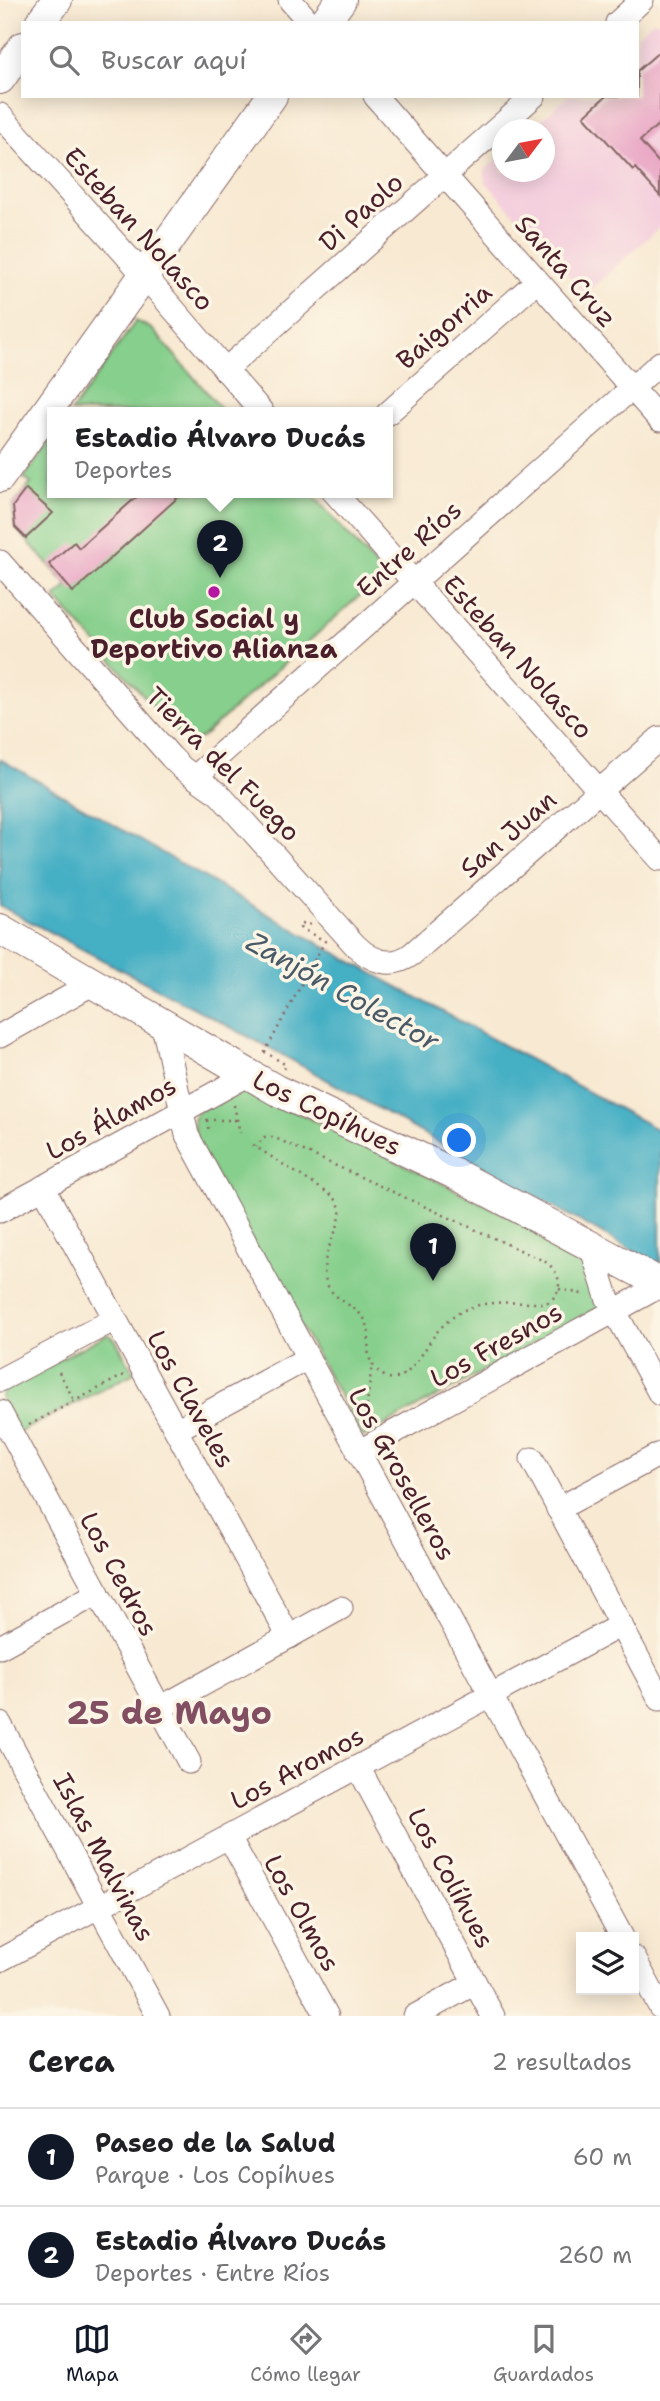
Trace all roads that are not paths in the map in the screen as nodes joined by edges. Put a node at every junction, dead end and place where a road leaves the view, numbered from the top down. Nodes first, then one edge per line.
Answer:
1 (57, 0) edge
2 (290, 0) edge
3 (341, 0) edge
4 (642, 0) edge
5 (41, 21) edge
6 (308, 21) edge
7 (325, 21) edge
8 (619, 21) edge
9 (21, 50) edge
10 (0, 79) edge
11 (271, 98) edge
12 (377, 98) edge
13 (532, 98) edge
14 (0, 115) edge
15 (444, 176) junction
16 (144, 275) junction
17 (537, 281) junction
18 (660, 363) edge
19 (225, 370) junction
20 (632, 388) junction
21 (50, 407) edge
22 (258, 407) edge
23 (393, 409) edge
24 (47, 411) edge
25 (660, 421) edge
26 (0, 477) edge
27 (339, 498) edge
28 (0, 562) edge
29 (414, 582) junction
30 (660, 738) edge
31 (195, 777) junction
32 (600, 792) junction
33 (660, 859) edge
34 (0, 929) edge
35 (387, 963) joint
36 (92, 984) junction
37 (163, 1025) junction
38 (0, 1036) edge
39 (240, 1084) junction
40 (180, 1112) junction
41 (43, 1187) junction
42 (0, 1211) edge
43 (590, 1246) junction
44 (660, 1285) edge
45 (615, 1311) junction
46 (115, 1319) junction
47 (307, 1358) junction
48 (0, 1380) edge
49 (660, 1394) edge
50 (0, 1412) edge
51 (176, 1430) junction
52 (358, 1452) junction
53 (660, 1454) edge
54 (532, 1459) dead end
55 (558, 1508) junction
56 (98, 1593) junction
57 (341, 1608) dead end
58 (621, 1625) junction
59 (289, 1637) junction
60 (0, 1647) edge
61 (491, 1695) junction
62 (660, 1699) edge
63 (160, 1708) junction
64 (0, 1724) edge
65 (189, 1762) dead end
66 (358, 1767) junction
67 (229, 1837) junction
68 (99, 1907) junction
69 (619, 1932) edge
70 (0, 1960) edge
71 (639, 1967) edge
72 (475, 1983) junction
73 (660, 2007) edge
74 (158, 2016) edge
75 (327, 2016) edge
76 (415, 2016) edge
77 (494, 2016) edge

1 - 5 main road
2 - 6 street
3 - 7 main road
4 - 8 street
9 - 10 main road
11 - 16 main road
12 - 15 street, Santa Cruz
13 - 15 street, Di Paolo
14 - 16 street, Esteban Nolasco
15 - 17 street, Santa Cruz
15 - 19 street, Di Paolo
16 - 19 street, Esteban Nolasco
16 - 21 main road
17 - 20 street, Santa Cruz
17 - 23 street, Baigorria
18 - 20 street, Entre Ríos
19 - 22 street, Esteban Nolasco
20 - 25 street, Santa Cruz
20 - 29 street, Entre Ríos
24 - 26 main road
27 - 29 street, Esteban Nolasco
28 - 31 street, Tierra del Fuego
29 - 31 street, Entre Ríos
29 - 32 street, Esteban Nolasco
30 - 32 street, San Juan
31 - 35 street, Tierra del Fuego
32 - 33 street, Esteban Nolasco
32 - 35 street, San Juan
34 - 36 main road, Los Copíhues
36 - 37 main road, Los Copíhues
36 - 38 street
37 - 39 main road, Los Copíhues
37 - 40 street, Los Groselleros
39 - 40 street, Los Álamos
39 - 43 main road, Los Copíhues
40 - 41 street, Los Álamos
40 - 47 street, Los Groselleros
41 - 42 street, Los Álamos
41 - 46 street, Los Claveles
43 - 44 main road, Los Copíhues
43 - 45 street
44 - 45 street, Los Fresnos
45 - 49 street
45 - 52 street, Los Fresnos
46 - 48 street
46 - 51 street, Los Claveles
47 - 51 street
47 - 52 street, Los Groselleros
50 - 56 street, Los Cedros
51 - 59 street, Los Claveles
52 - 61 street, Los Groselleros
53 - 55 street
54 - 55 street
55 - 58 street
56 - 60 street
56 - 63 street, Los Cedros
57 - 59 street
58 - 61 street, Los Aromos
58 - 62 street
59 - 63 street
61 - 66 street, Los Aromos
61 - 69 street, Los Groselleros
63 - 65 street, Los Cedros
64 - 68 street, Islas Malvinas
66 - 67 street, Los Aromos
66 - 72 street, Los Colíhues
67 - 68 street, Los Aromos
67 - 75 street, Los Olmos
68 - 70 street, Los Aromos
68 - 74 street, Islas Malvinas
71 - 73 street
72 - 76 street
72 - 77 street, Los Colíhues

